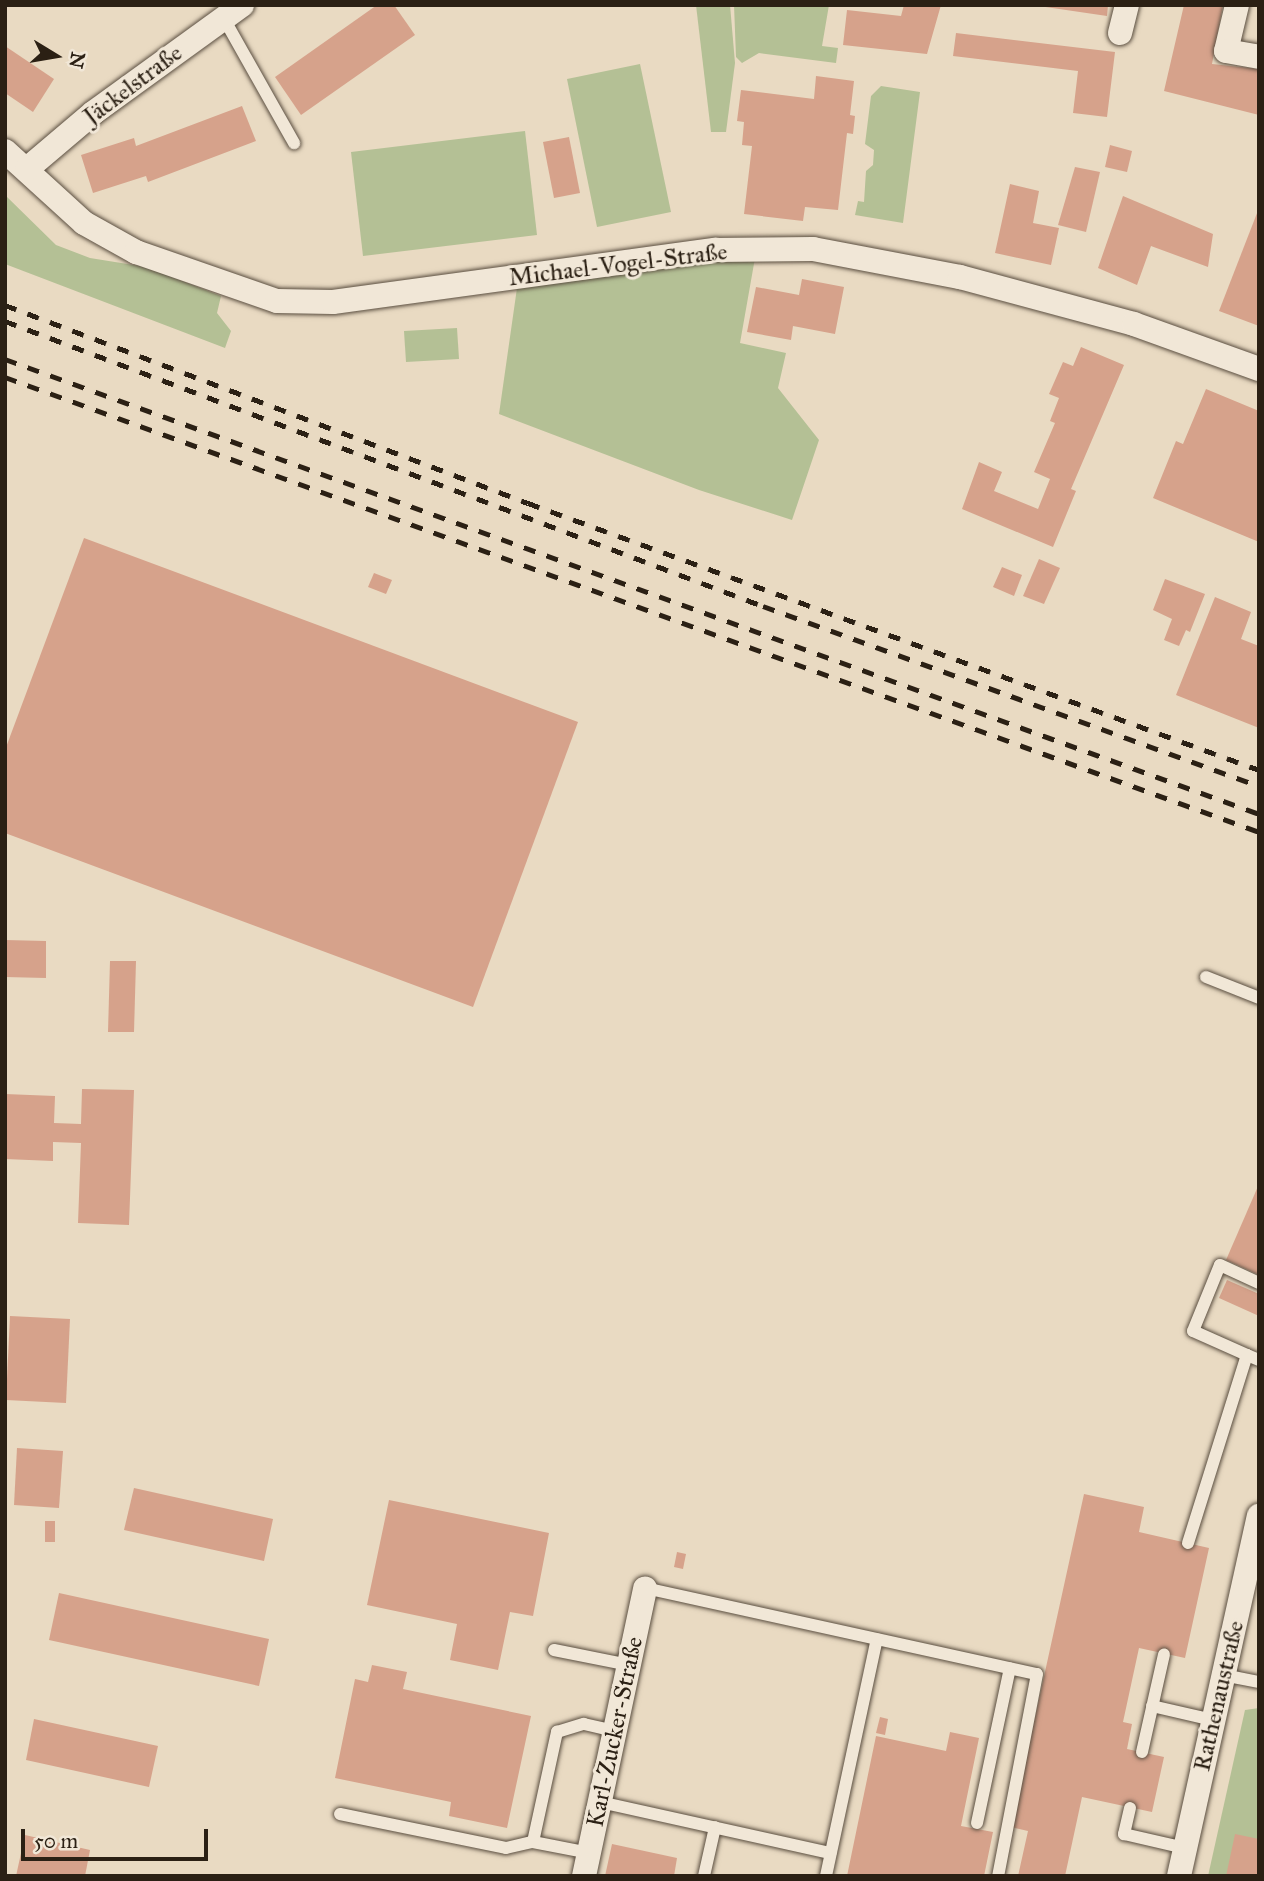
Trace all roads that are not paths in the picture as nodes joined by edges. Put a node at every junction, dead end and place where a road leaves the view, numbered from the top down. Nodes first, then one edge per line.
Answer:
1 (1126, 5) edge
2 (1237, 5) edge
3 (233, 11) edge
4 (1120, 33) dead end
5 (1259, 57) edge
6 (294, 143) dead end
7 (5, 151) edge
8 (27, 169) junction
9 (1259, 369) edge
10 (1206, 977) dead end
11 (1259, 998) edge
12 (1259, 1283) edge
13 (1253, 1357) edge
14 (1259, 1516) edge
15 (1188, 1543) dead end
16 (645, 1588) joint
17 (877, 1639) junction
18 (554, 1650) dead end
19 (1164, 1654) dead end
20 (629, 1665) junction
21 (1010, 1668) junction
22 (1223, 1675) junction
23 (1259, 1682) edge
24 (1152, 1706) junction
25 (1213, 1720) junction
26 (615, 1731) junction
27 (1142, 1752) dead end
28 (600, 1802) junction
29 (1130, 1808) dead end
30 (340, 1814) dead end
31 (976, 1823) dead end
32 (715, 1827) junction
33 (533, 1842) junction
34 (1185, 1848) junction
35 (830, 1853) junction
36 (586, 1864) edge
37 (704, 1876) edge
38 (825, 1876) edge
39 (998, 1876) edge
40 (1179, 1876) edge

1 - 4 street
2 - 5 street
3 - 6 lane
3 - 8 street, Jäckelstraße
7 - 8 street, Michael-Vogel-Straße
8 - 9 street, Michael-Vogel-Straße
10 - 11 lane
12 - 13 lane
13 - 15 lane
14 - 22 street, Rathenaustraße
16 - 17 lane
16 - 20 street, Karl-Zucker-Straße
17 - 21 lane
17 - 35 lane
18 - 20 lane
19 - 24 lane
20 - 26 street, Karl-Zucker-Straße
21 - 31 lane
21 - 39 lane
22 - 23 lane
22 - 25 street, Rathenaustraße
24 - 25 lane
24 - 27 lane
25 - 34 street, Rathenaustraße
26 - 28 street, Karl-Zucker-Straße
26 - 33 lane
28 - 32 lane
28 - 36 street, Karl-Zucker-Straße
29 - 34 lane
30 - 33 lane
32 - 35 lane
32 - 37 lane
33 - 36 lane
34 - 40 street, Rathenaustraße
35 - 38 lane

